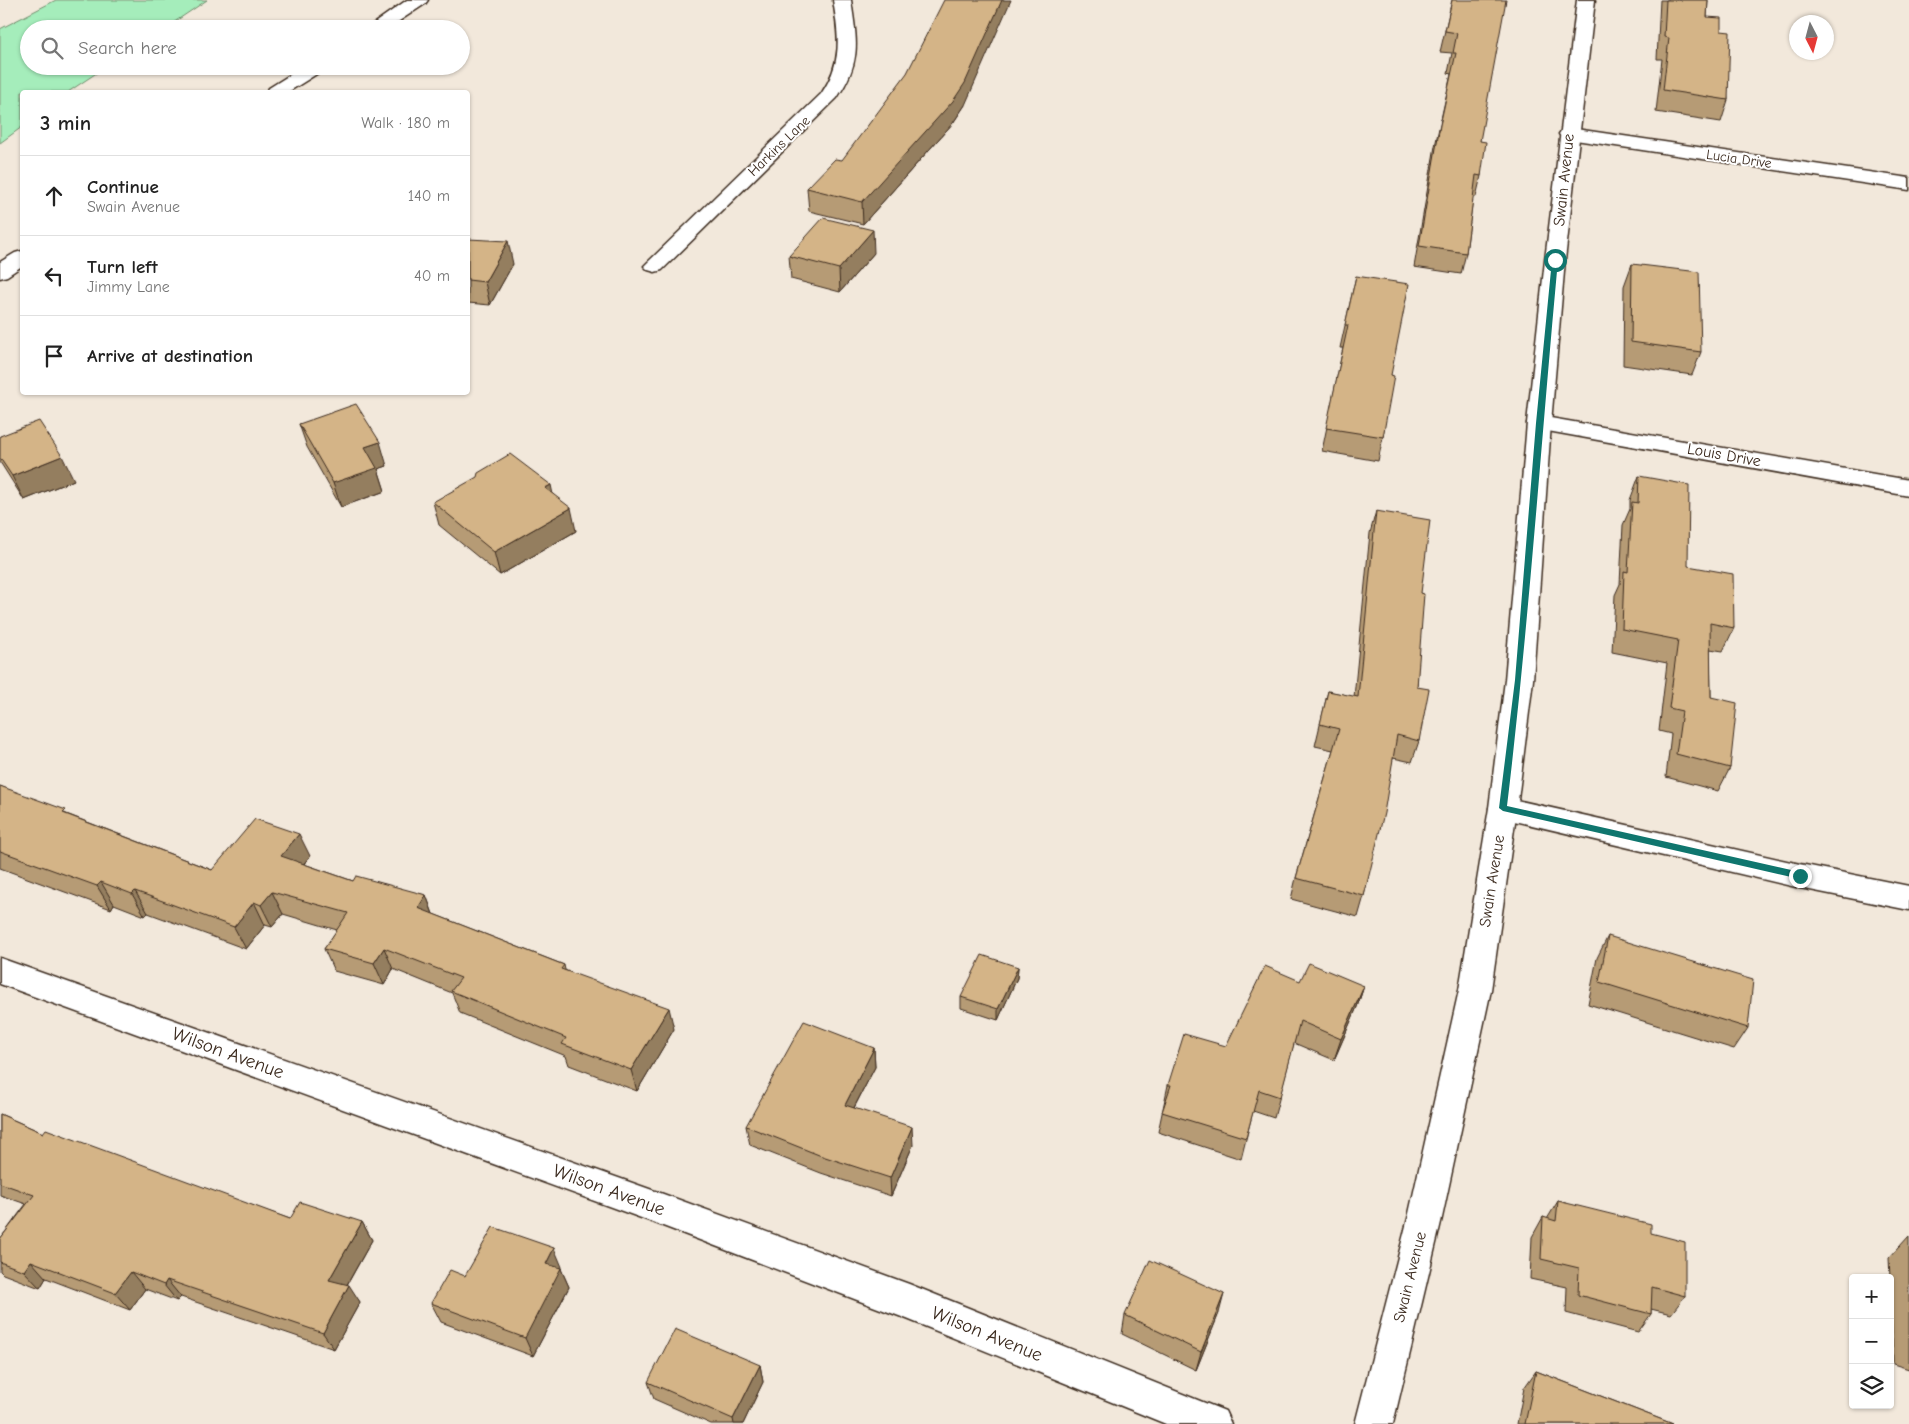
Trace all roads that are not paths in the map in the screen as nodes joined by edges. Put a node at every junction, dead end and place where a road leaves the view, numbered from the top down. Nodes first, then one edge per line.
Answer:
1 (419, 0) edge
2 (842, 0) edge
3 (1586, 0) edge
4 (389, 20) edge
5 (303, 75) edge
6 (279, 90) edge
7 (1569, 134) junction
8 (1909, 184) edge
9 (20, 258) edge
10 (655, 266) dead end
11 (0, 272) edge
12 (1539, 423) junction
13 (1909, 488) edge
14 (1503, 808) junction
15 (1909, 898) edge
16 (0, 971) edge
17 (1212, 1424) edge
18 (1374, 1424) edge

1 - 4 street
2 - 10 street, Harkins Lane
3 - 7 street, Swain Avenue
5 - 6 street
7 - 8 street, Lucia Drive
7 - 12 street, Swain Avenue
9 - 11 street
12 - 13 street, Louis Drive
12 - 14 street, Swain Avenue
14 - 15 street
14 - 18 street, Swain Avenue
16 - 17 street, Wilson Avenue

